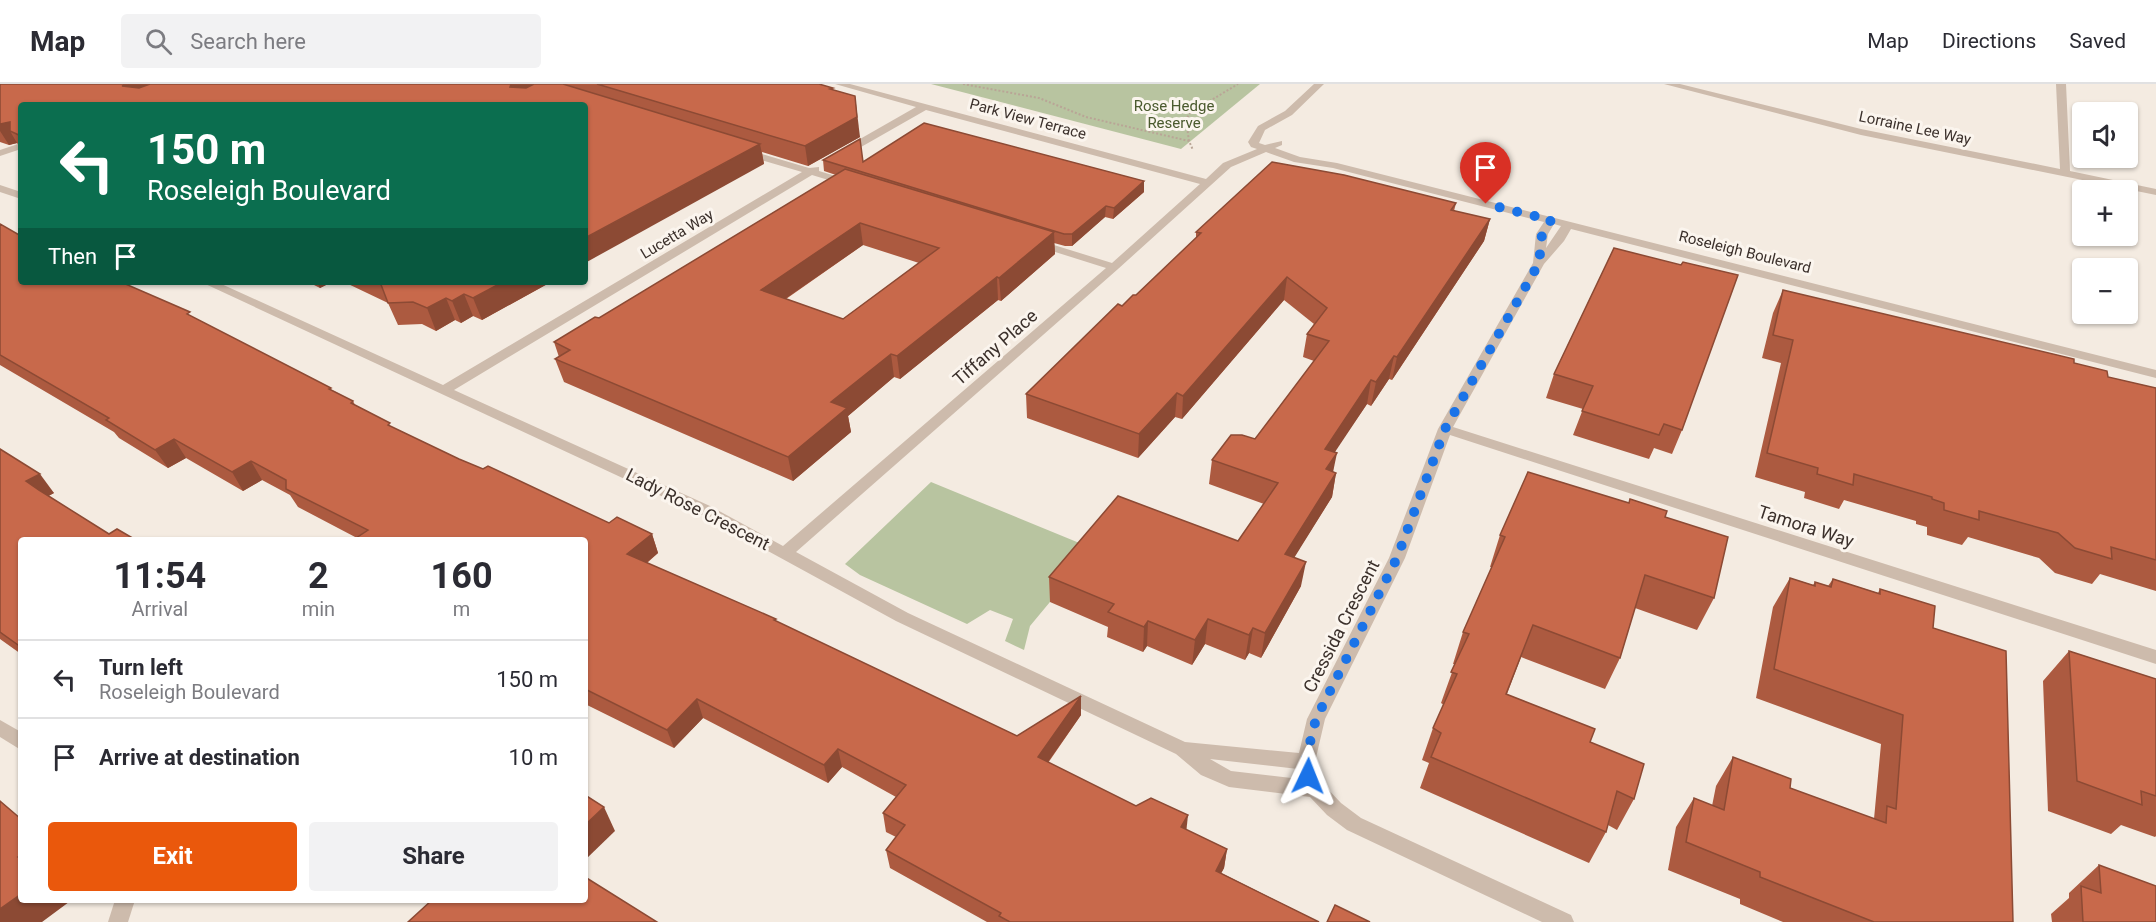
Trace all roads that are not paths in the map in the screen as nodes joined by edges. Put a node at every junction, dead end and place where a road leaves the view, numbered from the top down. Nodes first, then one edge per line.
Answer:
1 (840, 84) edge
2 (1319, 84) edge
3 (1669, 84) edge
4 (2061, 84) edge
5 (1688, 86) edge
6 (924, 107) junction
7 (1284, 116) junction
8 (1279, 143) junction
9 (1255, 145) junction
10 (18, 147) edge
11 (733, 148) edge
12 (1265, 150) junction
13 (0, 153) edge
14 (1228, 160) junction
15 (1333, 165) junction
16 (810, 172) junction
17 (2065, 173) junction
18 (1209, 183) junction
19 (857, 186) edge
20 (0, 188) edge
21 (2156, 192) edge
22 (18, 195) edge
23 (1551, 220) junction
24 (1568, 224) junction
25 (1025, 239) edge
26 (1539, 263) junction
27 (1114, 267) junction
28 (214, 285) edge
29 (2153, 372) edge
30 (446, 389) junction
31 (1445, 429) junction
32 (785, 553) junction
33 (2156, 657) edge
34 (0, 727) edge
35 (18, 740) edge
36 (1183, 749) junction
37 (1305, 762) junction
38 (1315, 789) junction
39 (124, 903) edge
40 (118, 922) edge
41 (1564, 922) edge

1 - 6 street, Park View Terrace
2 - 7 street
3 - 5 street, Lorraine Lee Way
4 - 17 street
5 - 17 street, Lorraine Lee Way
6 - 16 street, Lucetta Way
6 - 18 street, Park View Terrace
7 - 8 street
7 - 9 street
8 - 9 street, Tiffany Place
8 - 12 street, Tiffany Place
8 - 15 street, Roseleigh Boulevard
9 - 12 street, Roseleigh Boulevard
9 - 14 street, Tiffany Place
10 - 13 street
11 - 16 street
12 - 14 street, Tiffany Place
12 - 15 street, Roseleigh Boulevard
14 - 18 street, Tiffany Place
15 - 23 street, Roseleigh Boulevard
16 - 19 street
16 - 30 street, Lucetta Way
17 - 21 street, Lorraine Lee Way
18 - 27 street, Tiffany Place
20 - 22 street
23 - 24 street, Roseleigh Boulevard
23 - 26 street, Cressida Crescent
24 - 26 street, Cressida Crescent
24 - 29 street, Roseleigh Boulevard
25 - 27 street
26 - 31 street, Cressida Crescent
27 - 32 street, Tiffany Place
28 - 30 street, Lady Rose Crescent
30 - 32 street, Lady Rose Crescent
31 - 33 street, Tamora Way
31 - 37 street, Cressida Crescent
32 - 36 street, Lady Rose Crescent
34 - 35 street
36 - 37 street, Lady Rose Crescent
36 - 38 street, Lady Rose Crescent
37 - 38 street
38 - 41 street
39 - 40 street

